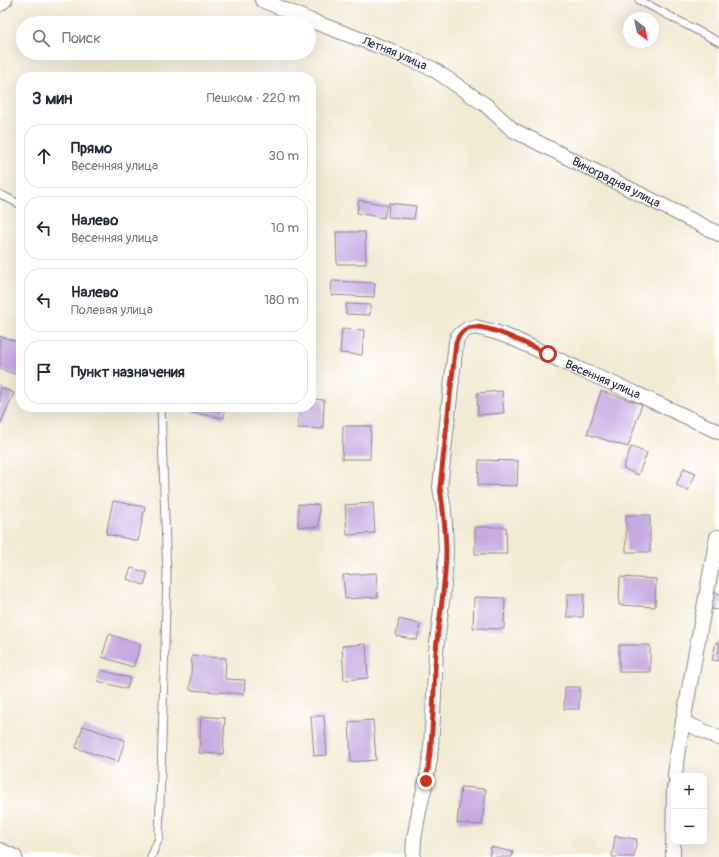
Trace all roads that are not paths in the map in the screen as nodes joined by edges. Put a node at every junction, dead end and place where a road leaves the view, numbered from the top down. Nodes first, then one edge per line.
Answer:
1 (5, 0) edge
2 (262, 0) edge
3 (638, 0) edge
4 (0, 4) edge
5 (300, 16) edge
6 (316, 23) edge
7 (719, 42) edge
8 (514, 130) joint
9 (0, 194) edge
10 (16, 202) edge
11 (719, 234) edge
12 (161, 412) edge
13 (719, 432) edge
14 (718, 538) edge
15 (683, 722) junction
16 (719, 738) edge
17 (675, 773) edge
18 (674, 809) edge
19 (0, 850) edge
20 (15, 857) edge
21 (151, 857) edge
22 (413, 857) edge
23 (673, 857) edge

1 - 4 street
2 - 5 street, Летняя улица
3 - 7 lane
6 - 8 street, Летняя улица
8 - 11 street, Виноградная улица
9 - 10 lane
12 - 21 lane
13 - 22 street, Весенняя улица
14 - 15 street
15 - 16 street
15 - 17 street
18 - 23 street
19 - 20 street

